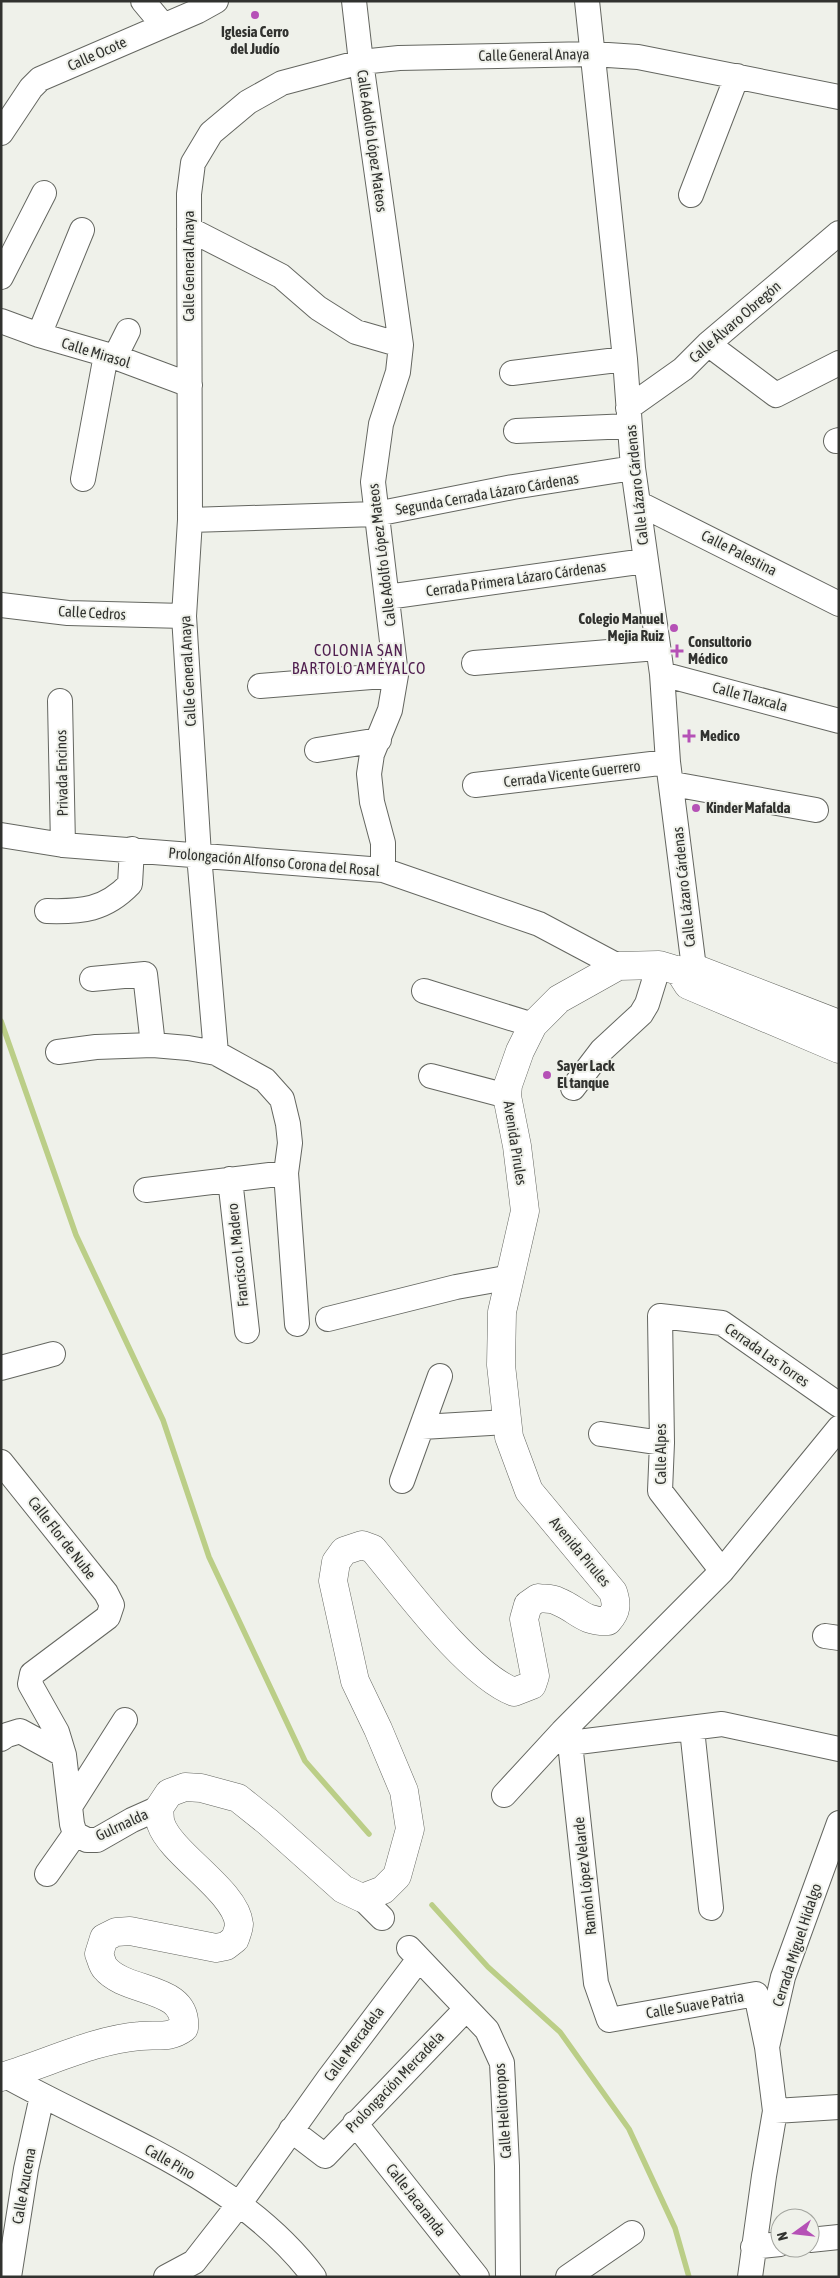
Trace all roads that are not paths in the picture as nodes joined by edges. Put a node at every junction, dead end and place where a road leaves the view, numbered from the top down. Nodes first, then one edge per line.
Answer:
1 (143, 1) edge
2 (354, 1) edge
3 (588, 1) edge
4 (201, 5) edge
5 (163, 25) junction
6 (593, 54) junction
7 (361, 62) junction
8 (737, 76) junction
9 (839, 97) edge
10 (1, 133) edge
11 (44, 193) dead end
12 (691, 195) dead end
13 (189, 229) junction
14 (82, 230) dead end
15 (839, 233) edge
16 (1, 277) edge
17 (1, 321) edge
18 (128, 331) dead end
19 (39, 335) junction
20 (708, 344) junction
21 (401, 345) junction
22 (110, 356) junction
23 (625, 359) junction
24 (839, 363) edge
25 (512, 373) dead end
26 (190, 385) junction
27 (629, 417) junction
28 (516, 431) dead end
29 (633, 468) junction
30 (83, 479) dead end
31 (638, 503) junction
32 (376, 514) junction
33 (190, 520) junction
34 (645, 561) junction
35 (387, 597) junction
36 (839, 604) edge
37 (1, 605) edge
38 (184, 616) junction
39 (658, 648) junction
40 (474, 663) dead end
41 (662, 674) junction
42 (396, 676) junction
43 (260, 686) dead end
44 (60, 701) dead end
45 (839, 721) edge
46 (379, 740) junction
47 (317, 750) dead end
48 (671, 773) junction
49 (475, 786) dead end
50 (816, 810) dead end
51 (1, 835) edge
52 (63, 845) junction
53 (132, 849) junction
54 (199, 856) junction
55 (383, 870) junction
56 (47, 911) dead end
57 (618, 966) junction
58 (680, 973) junction
59 (92, 979) dead end
60 (424, 991) dead end
61 (839, 1024) edge
62 (533, 1025) junction
63 (153, 1045) junction
64 (839, 1050) edge
65 (58, 1052) dead end
66 (216, 1053) junction
67 (431, 1076) dead end
68 (573, 1088) dead end
69 (503, 1095) junction
70 (286, 1173) junction
71 (230, 1179) junction
72 (146, 1190) dead end
73 (511, 1277) junction
74 (660, 1316) joint
75 (328, 1319) dead end
76 (297, 1324) dead end
77 (247, 1331) dead end
78 (53, 1354) dead end
79 (1, 1368) edge
80 (440, 1376) dead end
81 (839, 1405) edge
82 (506, 1422) junction
83 (422, 1426) junction
84 (839, 1428) edge
85 (601, 1434) dead end
86 (662, 1442) junction
87 (1, 1462) edge
88 (402, 1481) dead end
89 (722, 1571) junction
90 (125, 1720) dead end
91 (692, 1729) junction
92 (567, 1737) junction
93 (1, 1740) edge
94 (839, 1749) edge
95 (64, 1755) junction
96 (504, 1795) dead end
97 (71, 1805) junction
98 (159, 1808) junction
99 (839, 1823) edge
100 (76, 1834) junction
101 (47, 1874) dead end
102 (362, 1898) junction
103 (711, 1908) dead end
104 (382, 1918) dead end
105 (414, 1954) joint
106 (466, 2009) junction
107 (609, 2020) joint
108 (767, 2047) junction
109 (4, 2077) edge
110 (42, 2096) junction
111 (839, 2107) edge
112 (776, 2112) junction
113 (355, 2123) junction
114 (291, 2130) junction
115 (240, 2203) junction
116 (632, 2234) dead end
117 (839, 2237) edge
118 (820, 2239) edge
119 (770, 2245) edge
120 (753, 2248) junction
121 (9, 2277) edge
122 (166, 2277) edge
123 (314, 2277) edge
124 (477, 2277) edge
125 (508, 2277) edge
126 (568, 2277) edge
127 (750, 2277) edge

1 - 5 street
2 - 7 street, Calle Adolfo López Mateos
3 - 6 street, Calle Lázaro Cárdenas
4 - 5 street, Calle Ocote
5 - 10 street, Calle Ocote
6 - 7 street, Calle General Anaya
6 - 8 street, Calle General Anaya
6 - 23 street, Calle Lázaro Cárdenas
7 - 13 street, Calle General Anaya
7 - 21 street, Calle Adolfo López Mateos
8 - 9 street, Calle General Anaya
8 - 12 street
11 - 16 street
13 - 21 street
13 - 26 street, Calle General Anaya
14 - 19 street
15 - 20 street, Calle Álvaro Obregón
17 - 19 street, Calle Mirasol
18 - 22 street
19 - 22 street, Calle Mirasol
20 - 24 street
20 - 27 street, Calle Álvaro Obregón
21 - 32 street, Calle Adolfo López Mateos
22 - 26 street, Calle Mirasol
22 - 30 street
23 - 25 street
23 - 27 street, Calle Lázaro Cárdenas
26 - 33 street, Calle General Anaya
27 - 28 street
27 - 29 street, Calle Lázaro Cárdenas
29 - 31 street, Calle Lázaro Cárdenas
29 - 32 street, Segunda Cerrada Lázaro Cárdenas
31 - 34 street, Calle Lázaro Cárdenas
31 - 36 street, Calle Palestina
32 - 33 street, Segunda Cerrada Lázaro Cárdenas
32 - 35 street, Calle Adolfo López Mateos
33 - 38 street, Calle General Anaya
34 - 35 street, Cerrada Primera Lázaro Cárdenas
34 - 39 street, Calle Lázaro Cárdenas
35 - 42 street, Calle Adolfo López Mateos
37 - 38 street, Calle Cedros
38 - 54 street, Calle General Anaya
39 - 40 street
39 - 41 street, Calle Lázaro Cárdenas
41 - 45 street, Calle Tlaxcala
41 - 48 street, Calle Lázaro Cárdenas
42 - 43 street
42 - 46 street, Calle Adolfo López Mateos
44 - 52 street, Privada Encinos
46 - 47 street
46 - 55 street, Calle Adolfo López Mateos
48 - 49 street, Cerrada Vicente Guerrero
48 - 50 street, Cerrada Vicente Guerrero
48 - 58 street, Calle Lázaro Cárdenas
51 - 52 street, Prolongación Alfonso Corona del Rosal
52 - 53 street, Prolongación Alfonso Corona del Rosal
53 - 54 street, Prolongación Alfonso Corona del Rosal
53 - 56 street
54 - 55 street, Prolongación Alfonso Corona del Rosal
54 - 66 street, Calle General Anaya
55 - 57 street, Prolongación Alfonso Corona del Rosal
57 - 58 street
57 - 62 street, Avenida Pirules
58 - 61 street
58 - 64 street
58 - 68 street
59 - 63 street
60 - 62 street
62 - 69 street, Avenida Pirules
63 - 65 street
63 - 66 street
66 - 70 street
67 - 69 street
69 - 73 street, Avenida Pirules
70 - 71 street
70 - 76 street
71 - 72 street
71 - 77 street, Francisco I. Madero
73 - 75 street
73 - 82 street, Avenida Pirules
74 - 81 street, Cerrada Las Torres
74 - 86 street, Calle Alpes
78 - 79 street
80 - 83 street
82 - 83 street
82 - 102 street, Avenida Pirules
83 - 88 street
84 - 89 street
85 - 86 street
86 - 89 street, Calle Alpes
87 - 95 street, Calle Flor de Nube
89 - 92 street
90 - 97 street
91 - 92 street
91 - 94 street
91 - 103 street
92 - 96 street
92 - 107 street, Ramón López Velarde
93 - 95 street
95 - 97 street
97 - 100 street
98 - 100 street, Gulrnalda
98 - 102 street
98 - 109 street
99 - 108 street, Cerrada Miguel Hidalgo
100 - 101 street, Gulrnalda
102 - 104 street
105 - 106 street, Calle Heliotropos
105 - 114 street, Calle Mercadela
106 - 113 street, Prolongación Mercadela
106 - 125 street, Calle Heliotropos
107 - 108 street, Calle Suave Patria
108 - 112 street, Cerrada Miguel Hidalgo
109 - 110 street, Calle Pino
110 - 115 street, Calle Pino
110 - 121 street, Calle Azucena
111 - 112 street
112 - 120 street, Cerrada Miguel Hidalgo
113 - 114 street, Prolongación Mercadela
113 - 124 street, Calle Jacaranda
114 - 115 street, Calle Mercadela
115 - 122 street, Calle Mercadela
115 - 123 street, Calle Pino
116 - 126 street
117 - 118 street
119 - 120 street
120 - 127 street, Cerrada Miguel Hidalgo

